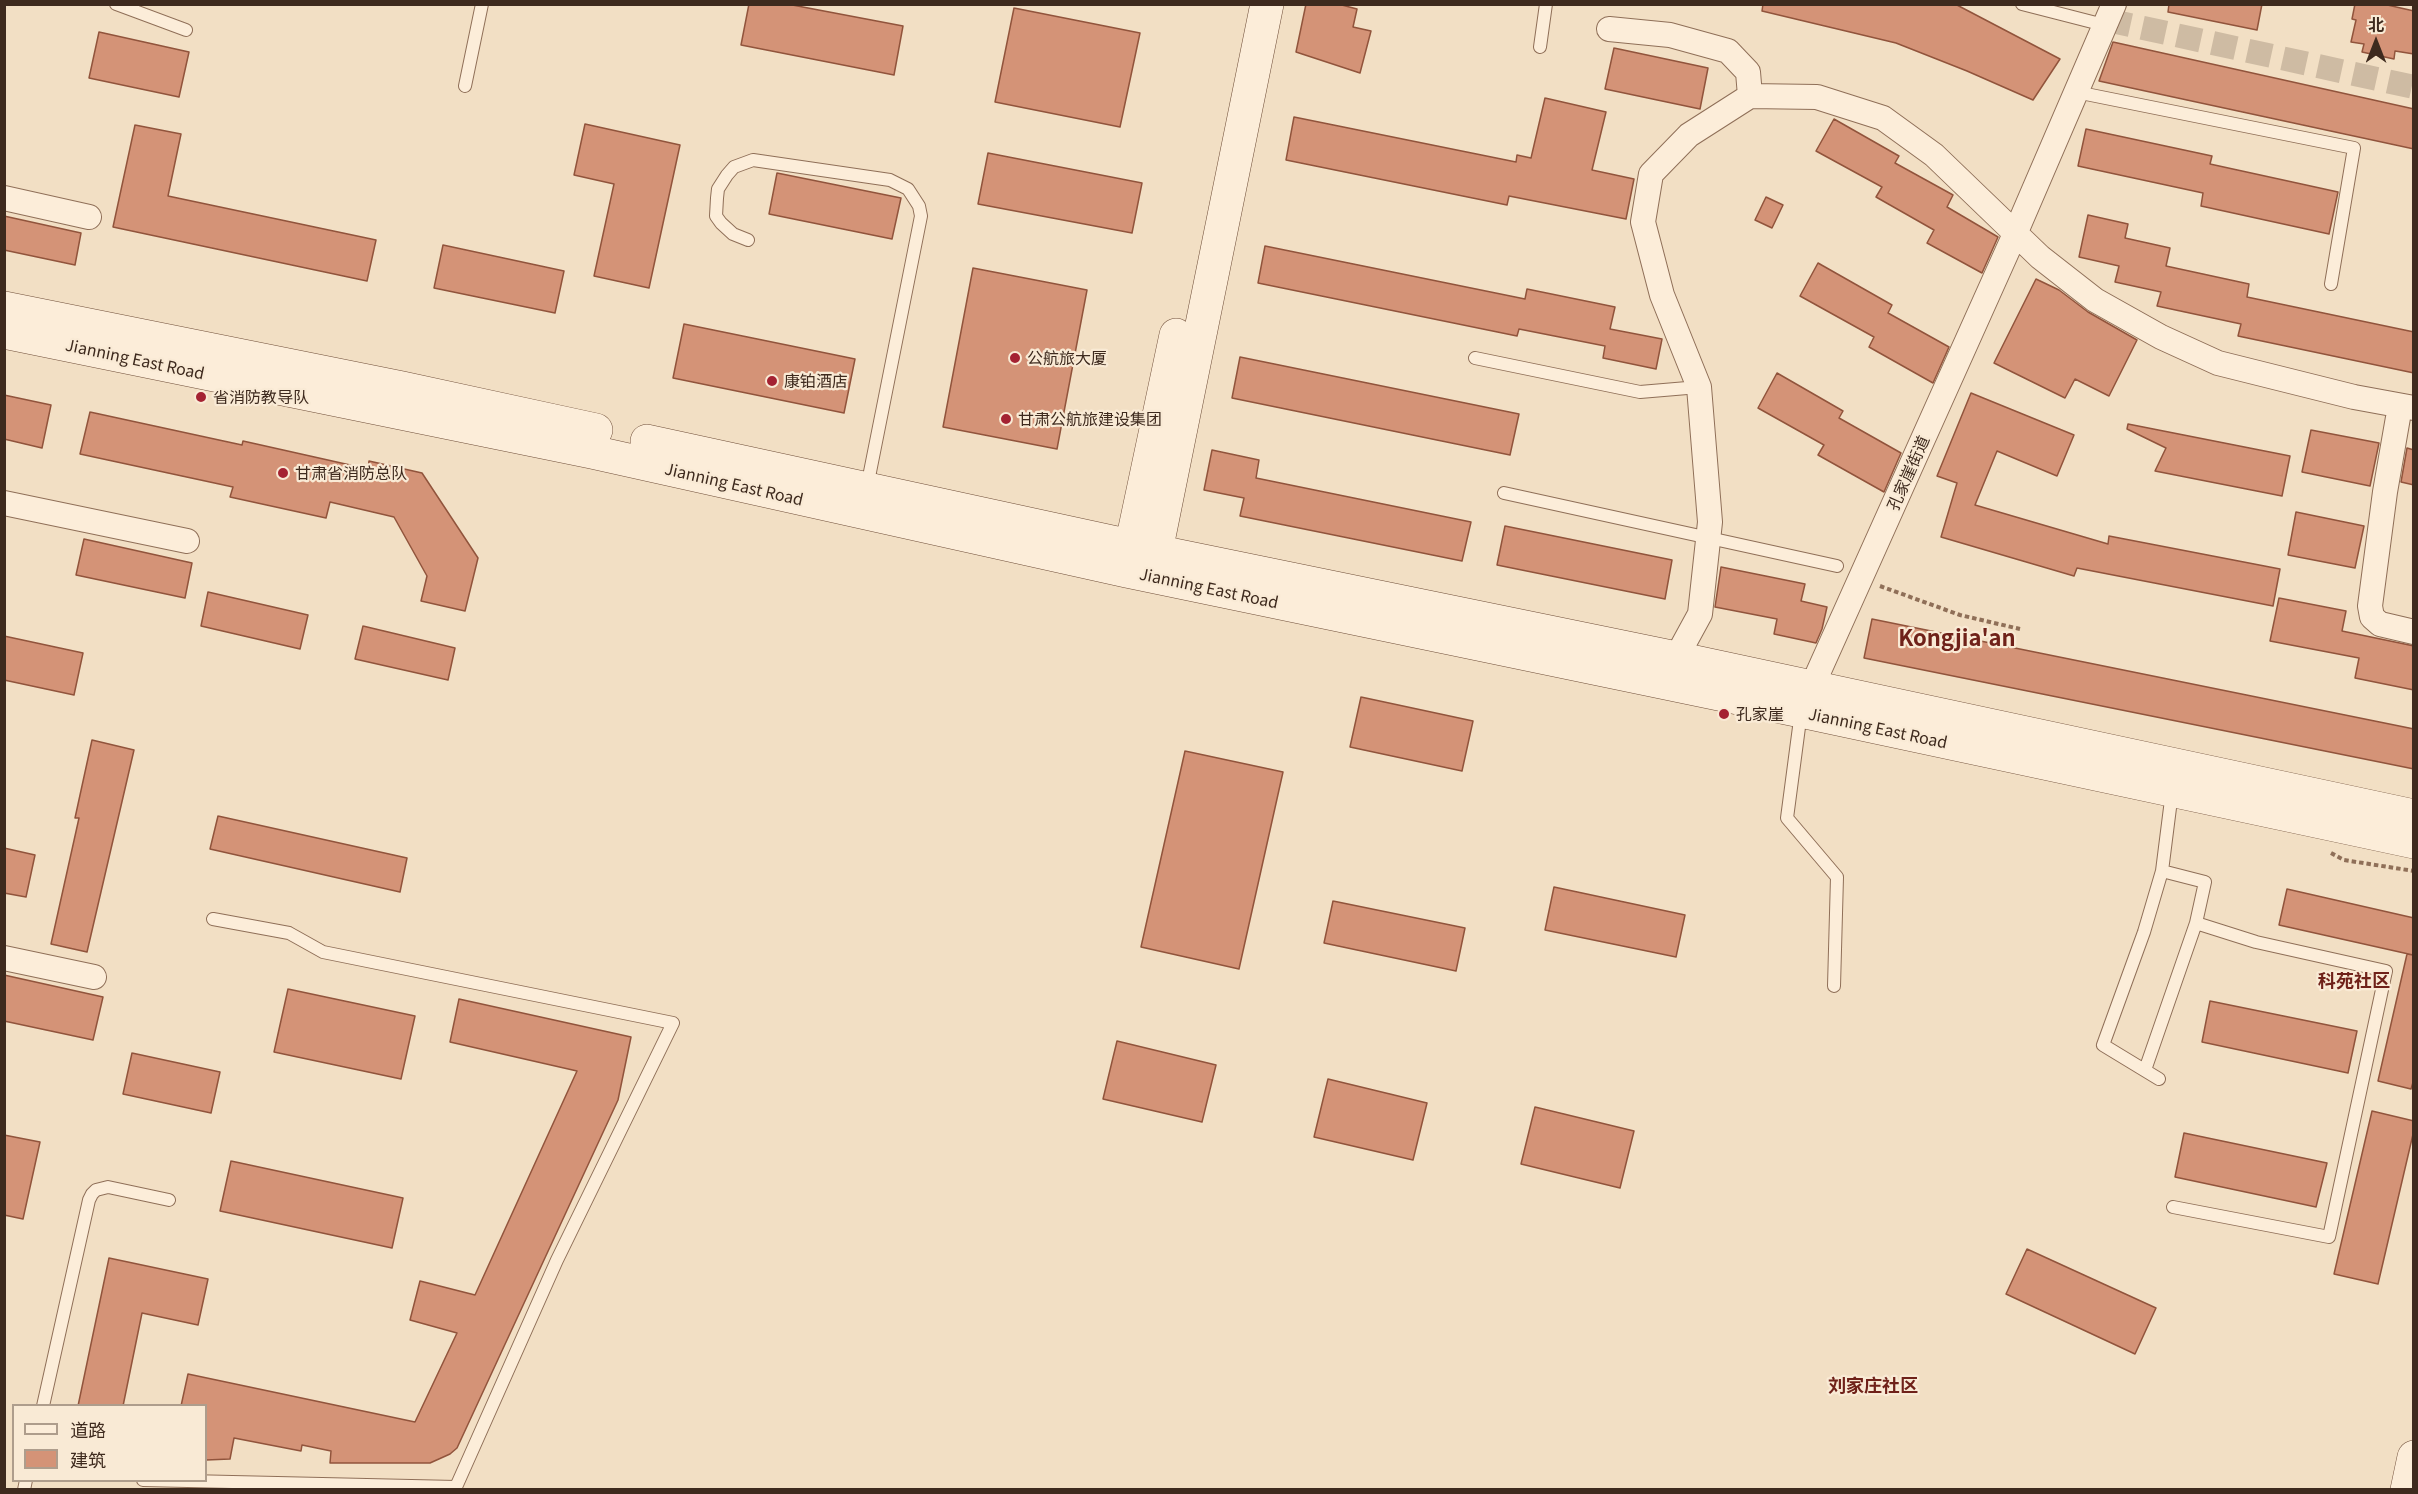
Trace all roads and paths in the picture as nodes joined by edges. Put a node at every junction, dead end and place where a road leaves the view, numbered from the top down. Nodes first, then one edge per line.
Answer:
1 (116, 4) edge
2 (482, 4) edge
3 (1247, 4) edge
4 (1267, 4) edge
5 (1546, 4) edge
6 (2022, 4) edge
7 (2109, 15) edge
8 (1609, 29) dead end
9 (186, 30) dead end
10 (1540, 47) dead end
11 (465, 86) dead end
12 (2076, 92) junction
13 (1750, 96) junction
14 (4, 198) edge
15 (89, 217) dead end
16 (2015, 234) junction
17 (748, 240) dead end
18 (2331, 285) dead end
19 (4, 308) edge
20 (4, 332) edge
21 (1475, 358) dead end
22 (1699, 387) junction
23 (2407, 407) edge
24 (866, 488) junction
25 (1504, 494) dead end
26 (4, 503) edge
27 (1708, 537) junction
28 (187, 541) dead end
29 (1141, 561) junction
30 (1837, 566) dead end
31 (1860, 578) junction
32 (2020, 629) dead end
33 (2414, 632) edge
34 (1676, 658) junction
35 (1805, 700) junction
36 (2172, 791) junction
37 (2414, 816) edge
38 (2414, 842) edge
39 (2344, 860) dead end
40 (2162, 871) junction
41 (2414, 871) edge
42 (213, 919) dead end
43 (2196, 923) junction
44 (4, 958) edge
45 (94, 977) dead end
46 (1834, 986) dead end
47 (2145, 1070) junction
48 (2159, 1079) dead end
49 (169, 1200) dead end
50 (2173, 1207) dead end
51 (43, 1404) edge
52 (2414, 1457) edge
53 (207, 1481) edge
54 (2407, 1490) edge

1 - 9 lane
2 - 11 lane
3 - 29 main road
4 - 29 main road
5 - 10 lane
6 - 7 lane
7 - 12 street, 孔家崖街道
8 - 13 street
12 - 16 street, 孔家崖街道
12 - 18 lane
13 - 16 street
13 - 22 street
14 - 15 street
16 - 23 street
16 - 31 street, 孔家崖街道
17 - 24 lane
19 - 24 main road, Jianning East Road
20 - 29 main road, Jianning East Road
21 - 22 lane
22 - 27 street
23 - 33 street
24 - 29 main road, Jianning East Road
25 - 27 lane
26 - 28 street
27 - 30 lane
27 - 34 street
29 - 34 main road, Jianning East Road
29 - 35 main road, Jianning East Road
31 - 32 path
31 - 35 street, 孔家崖街道
34 - 35 main road, Jianning East Road
35 - 36 main road, Jianning East Road
35 - 37 main road, Jianning East Road
35 - 46 lane
36 - 38 main road, Jianning East Road
36 - 40 lane
39 - 41 path
40 - 43 lane
40 - 47 lane
42 - 53 lane
43 - 47 lane
43 - 50 lane
44 - 45 street
47 - 48 lane
49 - 51 lane
52 - 54 main road

